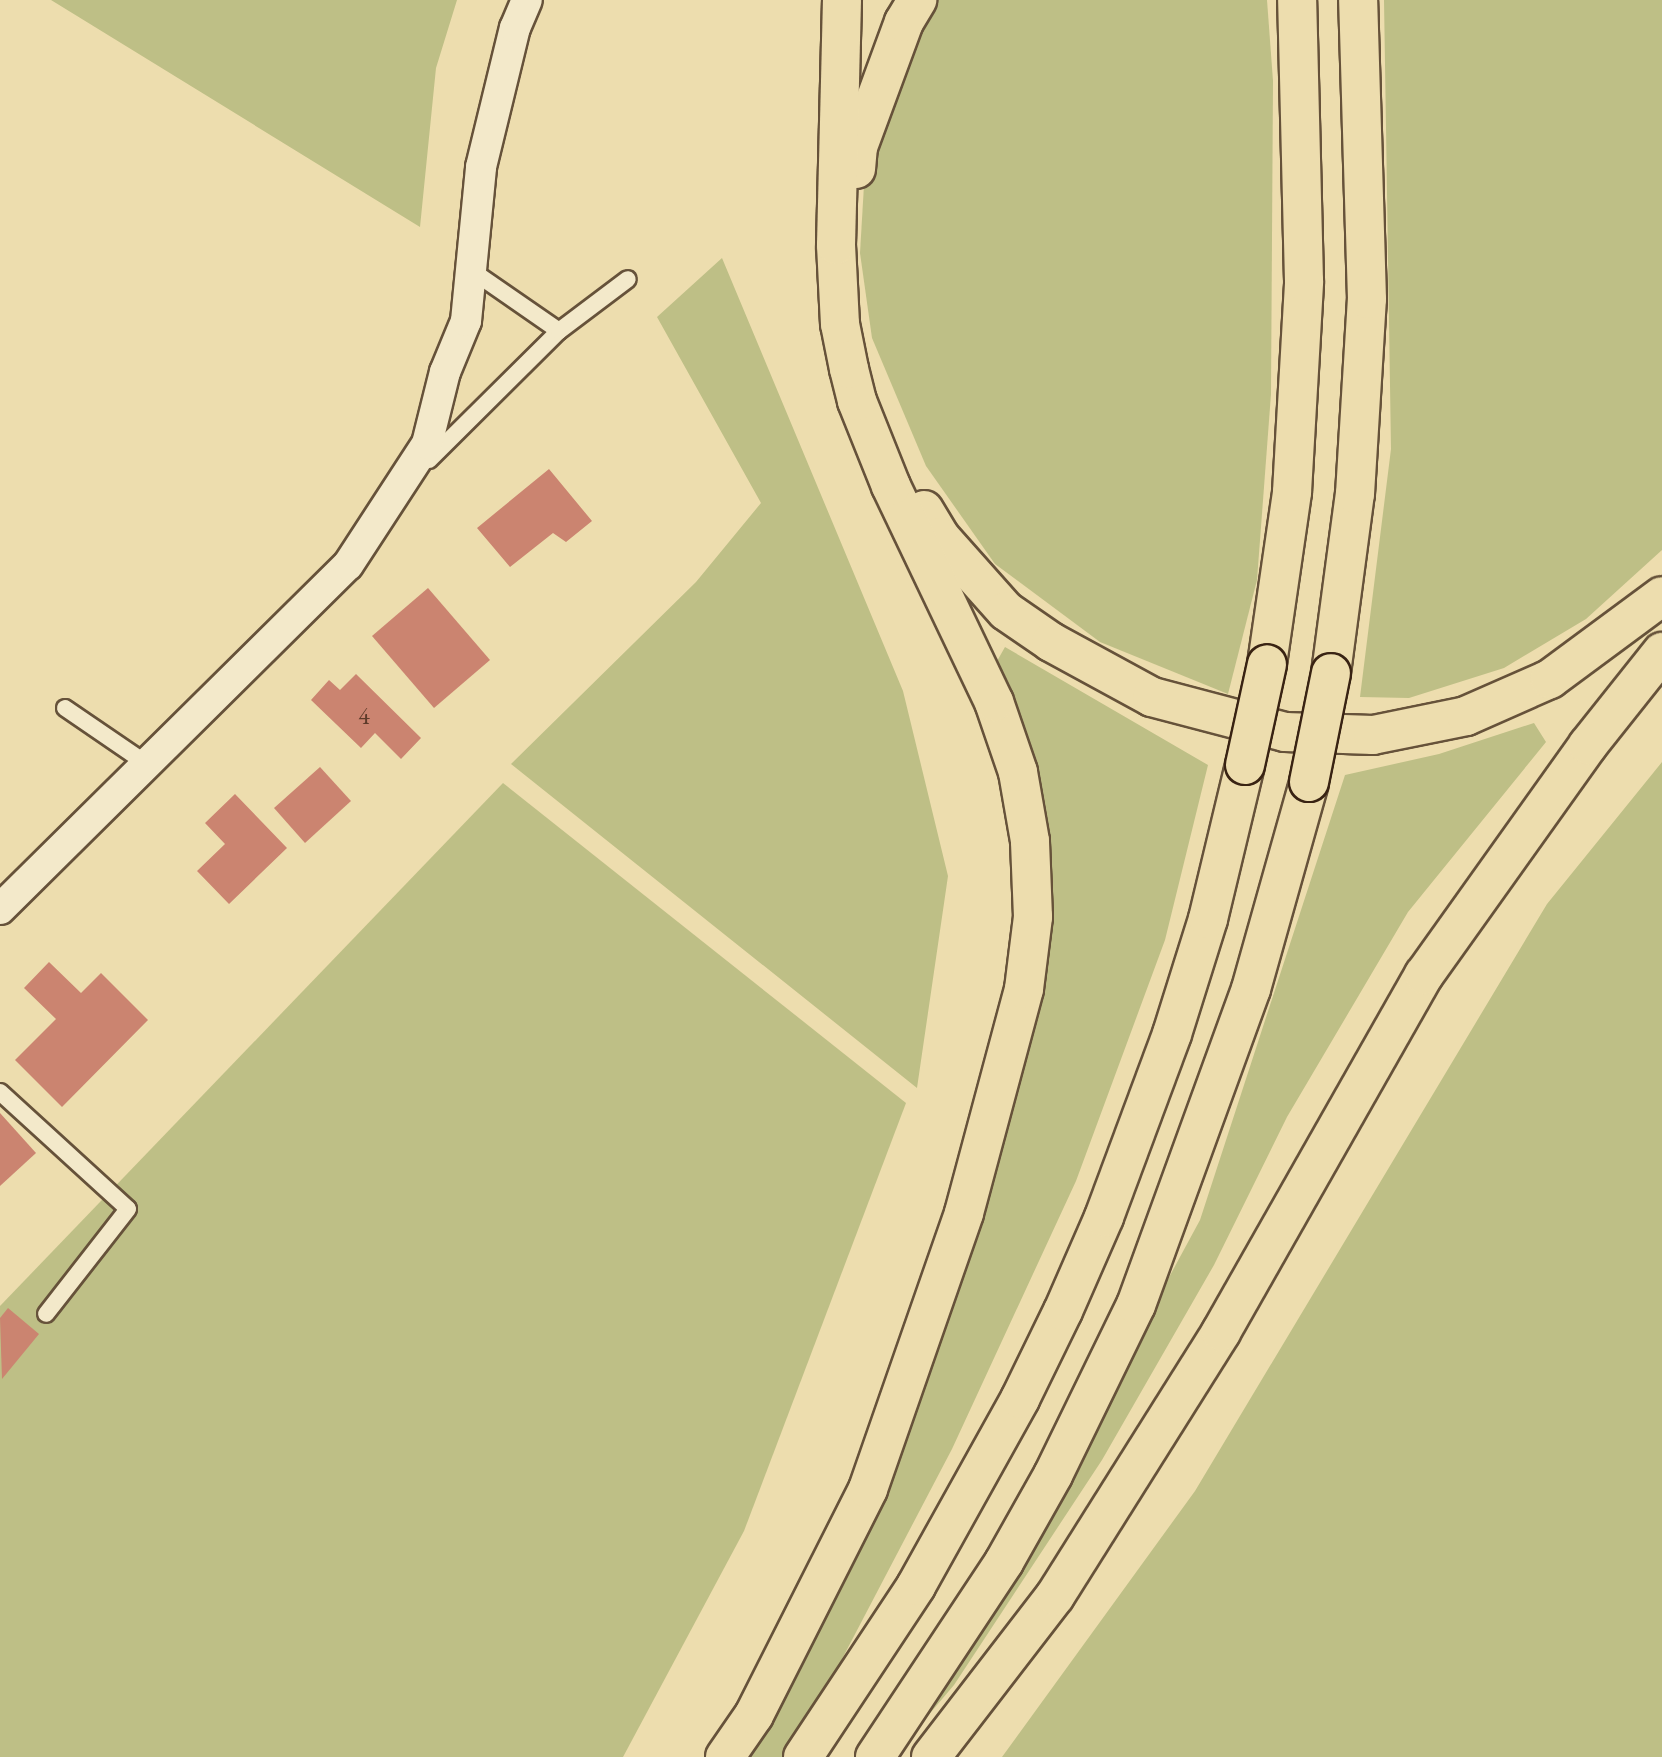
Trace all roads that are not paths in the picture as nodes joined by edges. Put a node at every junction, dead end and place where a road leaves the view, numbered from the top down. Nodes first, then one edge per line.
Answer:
1 (527, 0) edge
2 (842, 0) edge
3 (917, 0) edge
4 (1297, 0) edge
5 (1358, 0) edge
6 (471, 270) junction
7 (628, 279) dead end
8 (558, 331) junction
9 (857, 401) junction
10 (393, 497) junction
11 (940, 537) junction
12 (1662, 596) edge
13 (1662, 652) edge
14 (65, 708) dead end
15 (147, 764) junction
16 (0, 909) edge
17 (0, 1093) edge
18 (46, 1314) dead end
19 (725, 1757) edge
20 (803, 1757) edge
21 (876, 1757) edge
22 (930, 1757) edge

1 - 6 street
2 - 9 highway
3 - 11 highway
4 - 20 highway, bridge
5 - 21 highway, bridge
6 - 8 lane
6 - 10 street
7 - 8 lane
8 - 10 lane
9 - 11 highway
9 - 19 highway
10 - 15 street
11 - 12 highway
13 - 22 highway
14 - 15 lane
15 - 16 street
17 - 18 lane

